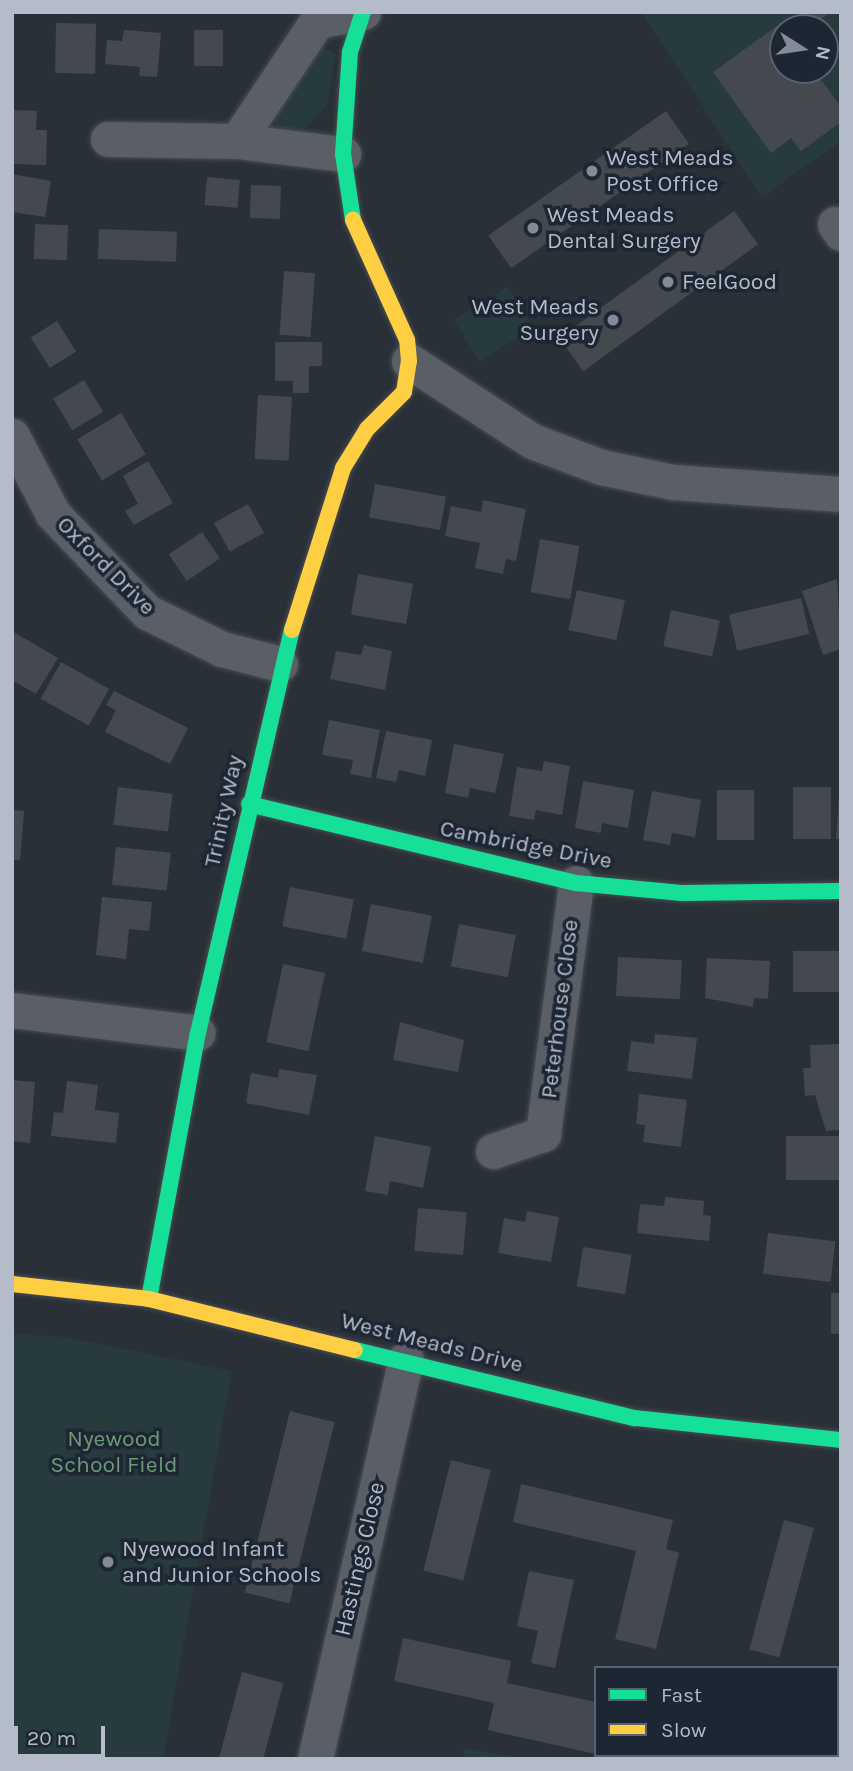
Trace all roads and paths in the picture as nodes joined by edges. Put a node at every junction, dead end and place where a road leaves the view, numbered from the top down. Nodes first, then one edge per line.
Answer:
1 (363, 12) edge
2 (108, 139) dead end
3 (237, 141) junction
4 (343, 154) junction
5 (409, 361) junction
6 (12, 436) edge
7 (841, 494) edge
8 (280, 664) junction
9 (248, 804) junction
10 (576, 883) junction
11 (841, 891) edge
12 (12, 1010) edge
13 (198, 1033) junction
14 (493, 1151) dead end
15 (12, 1284) edge
16 (149, 1298) junction
17 (406, 1359) junction
18 (841, 1440) edge
19 (315, 1759) edge

1 - 3 street
1 - 4 street
2 - 3 street
3 - 4 street
4 - 5 street
5 - 7 street
5 - 8 street, Trinity Way
6 - 8 street, Oxford Drive
8 - 9 street, Trinity Way
9 - 10 street, Cambridge Drive
9 - 13 street, Trinity Way
10 - 11 street, Cambridge Drive
10 - 14 street, Peterhouse Close
12 - 13 street
13 - 16 street, Trinity Way
15 - 16 street, West Meads Drive
16 - 17 street, West Meads Drive
17 - 18 street, West Meads Drive
17 - 19 street, Hastings Close

